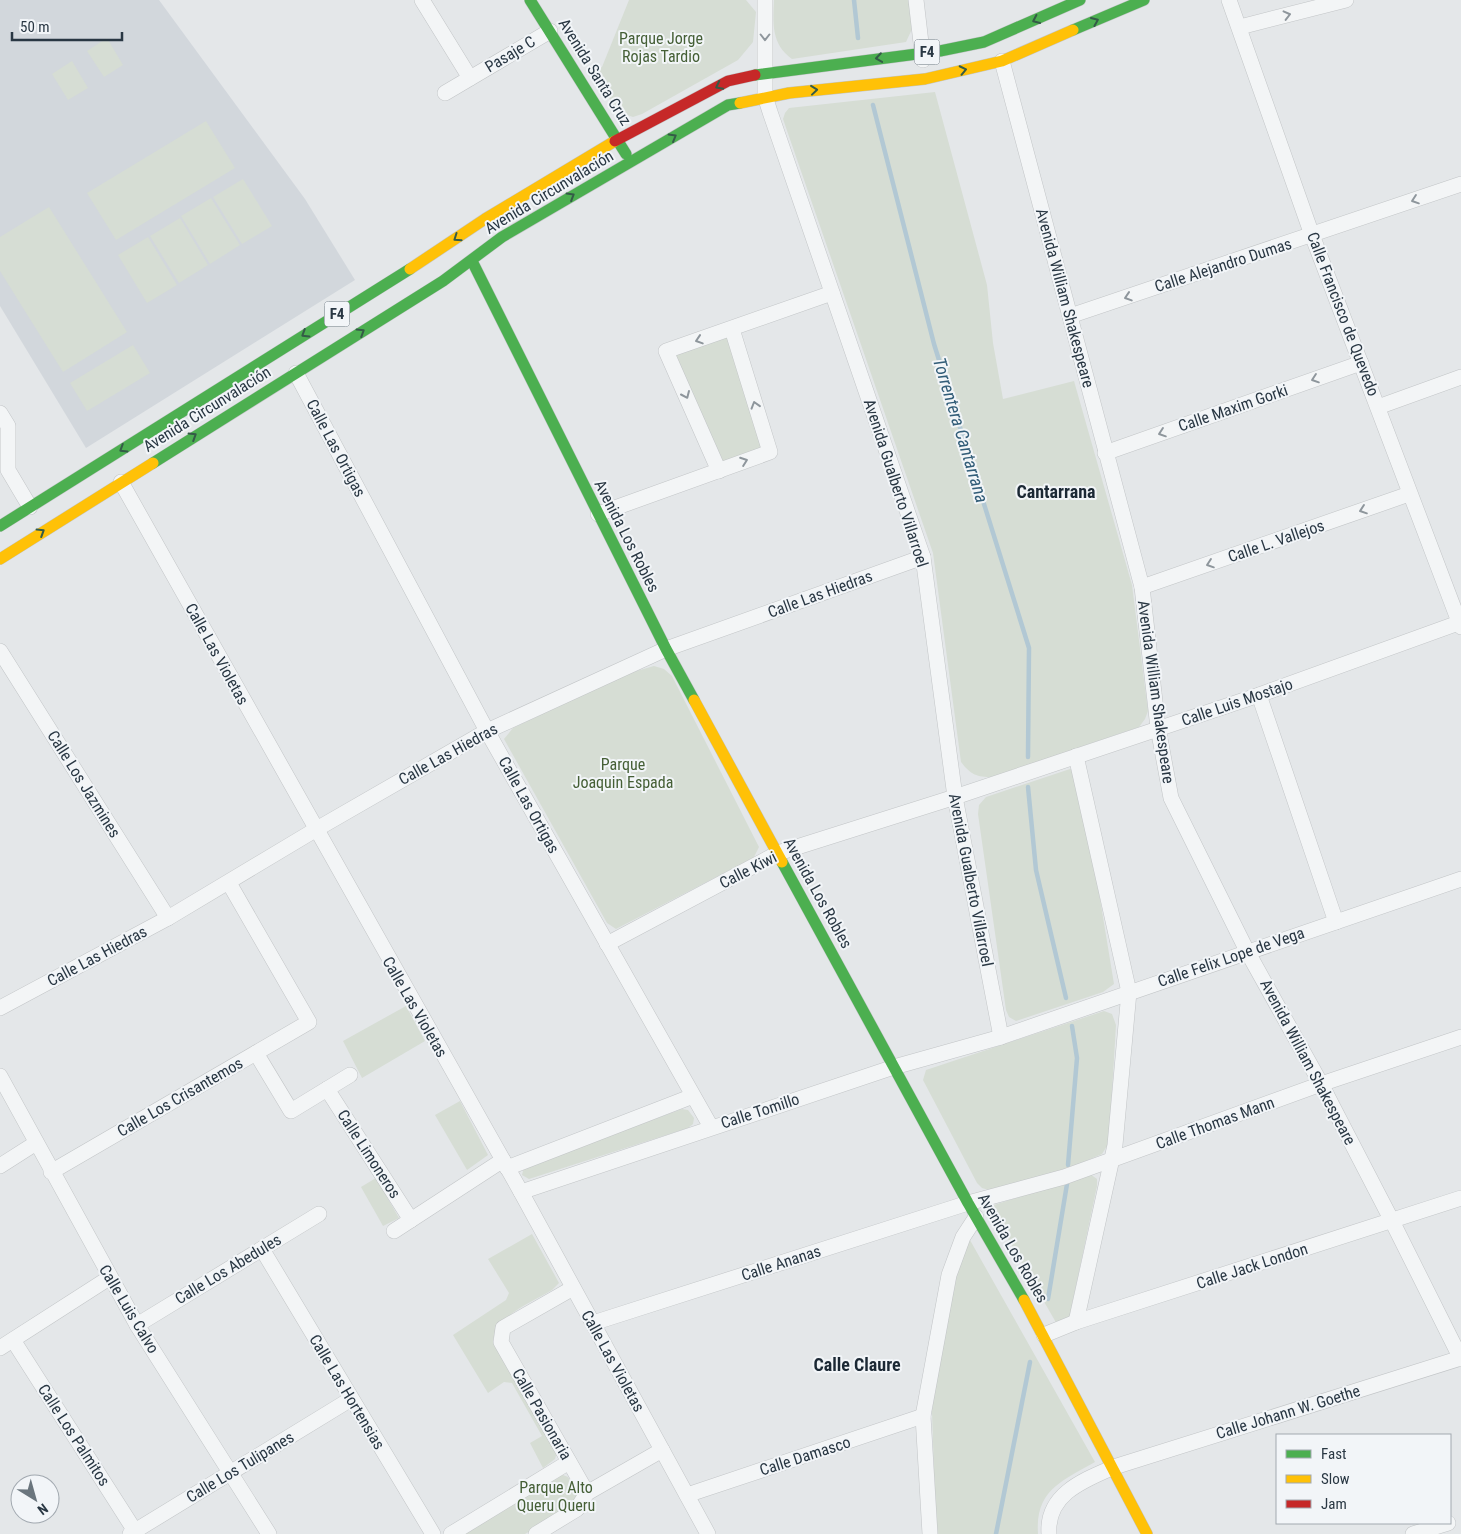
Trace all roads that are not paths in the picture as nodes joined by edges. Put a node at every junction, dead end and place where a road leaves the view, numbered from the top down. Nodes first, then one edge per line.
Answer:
1 (422, 0) edge
2 (530, 0) edge
3 (765, 0) edge
4 (916, 0) edge
5 (1080, 0) edge
6 (1144, 0) edge
7 (1229, 0) edge
8 (1346, 0) edge
9 (1240, 27) junction
10 (550, 31) junction
11 (922, 52) junction
12 (1002, 61) junction
13 (765, 73) junction
14 (470, 78) junction
15 (925, 79) junction
16 (445, 93) dead end
17 (765, 96) junction
18 (618, 139) junction
19 (631, 161) junction
20 (1461, 184) edge
21 (1312, 236) junction
22 (472, 261) junction
23 (832, 293) junction
24 (1070, 316) junction
25 (732, 329) junction
26 (1361, 363) junction
27 (296, 373) junction
28 (1461, 378) edge
29 (1378, 407) junction
30 (0, 413) edge
31 (1105, 453) junction
32 (719, 471) junction
33 (121, 482) junction
34 (1409, 494) junction
35 (30, 507) junction
36 (598, 514) junction
37 (0, 526) edge
38 (924, 557) junction
39 (0, 558) edge
40 (1142, 587) junction
41 (1460, 624) edge
42 (666, 649) junction
43 (0, 651) edge
44 (1259, 695) junction
45 (1158, 728) junction
46 (487, 731) junction
47 (1076, 756) junction
48 (955, 797) junction
49 (315, 830) junction
50 (778, 853) junction
51 (1461, 879) edge
52 (229, 883) junction
53 (168, 918) junction
54 (1336, 922) junction
55 (607, 944) junction
56 (1247, 951) junction
57 (1129, 992) junction
58 (0, 1008) edge
59 (1001, 1037) junction
60 (1461, 1037) edge
61 (256, 1053) junction
62 (894, 1067) junction
63 (350, 1075) dead end
64 (0, 1076) edge
65 (1321, 1084) junction
66 (327, 1089) junction
67 (693, 1096) junction
68 (710, 1127) junction
69 (36, 1143) junction
70 (1111, 1160) junction
71 (505, 1164) junction
72 (0, 1166) edge
73 (51, 1172) junction
74 (521, 1192) junction
75 (1461, 1198) edge
76 (968, 1203) junction
77 (319, 1214) dead end
78 (976, 1217) junction
79 (411, 1220) junction
80 (1392, 1221) junction
81 (394, 1231) dead end
82 (262, 1249) junction
83 (109, 1278) junction
84 (573, 1288) junction
85 (1076, 1322) junction
86 (593, 1323) junction
87 (137, 1325) junction
88 (1044, 1335) junction
89 (6, 1344) edge
90 (1461, 1359) edge
91 (351, 1399) junction
92 (923, 1416) junction
93 (662, 1450) junction
94 (569, 1462) junction
95 (1114, 1467) junction
96 (231, 1473) junction
97 (587, 1493) junction
98 (687, 1495) junction
99 (1443, 1524) edge
100 (132, 1532) edge
101 (270, 1534) edge
102 (433, 1534) edge
103 (451, 1534) edge
104 (536, 1534) edge
105 (708, 1534) edge
106 (930, 1534) edge
107 (1049, 1534) edge
108 (1147, 1534) edge
109 (1413, 1534) edge

1 - 14 street, Pasaje C
2 - 10 main road, Avenida Santa Cruz
3 -> 13 street, Avenida Gualberto Villarroel
4 - 11 street
5 -> 11 main road, Avenida Circunvalación / F4
12 -> 6 main road, Avenida Circunvalación / F4
7 - 9 street, Calle Francisco de Quevedo
9 -> 8 street
9 - 21 street, Calle Francisco de Quevedo
10 - 14 street, Pasaje C
10 - 18 main road, Avenida Santa Cruz
11 -> 13 main road, Avenida Circunvalación / F4
11 - 15 street
15 -> 12 main road, Avenida Circunvalación / F4
12 - 24 street, Avenida William Shakespeare
13 - 17 street, Avenida Gualberto Villarroel
13 -> 18 main road, Avenida Circunvalación / F4
14 - 16 street, Pasaje C
17 -> 15 main road, Avenida Circunvalación / F4
19 -> 17 main road, Avenida Circunvalación / F4
17 - 23 street, Avenida Gualberto Villarroel
18 - 19 main road, Avenida Santa Cruz
18 -> 35 main road, Avenida Circunvalación / F4
22 -> 19 main road, Avenida Circunvalación / F4
20 -> 21 street, Calle Alejandro Dumas
21 -> 24 street, Calle Alejandro Dumas
21 - 26 street, Calle Francisco de Quevedo
27 -> 22 main road, Avenida Circunvalación / F4
22 - 36 main road, Avenida Los Robles
23 - 25 street
23 - 38 street, Avenida Gualberto Villarroel
24 - 31 street, Avenida William Shakespeare
32 -> 25 street
25 -> 32 street
26 - 29 street, Calle Francisco de Quevedo
26 -> 31 street, Calle Maxim Gorki
33 -> 27 main road, Avenida Circunvalación / F4
27 - 46 street, Calle Las Ortigas
28 - 29 street
29 - 34 street, Calle Francisco de Quevedo
30 - 35 street
31 - 40 street, Avenida William Shakespeare
32 - 36 street
39 -> 33 main road, Avenida Circunvalación / F4
33 - 49 street, Calle Las Violetas
34 -> 40 street, Calle L. Vallejos
34 - 41 street, Calle Francisco de Quevedo
35 - 37 main road, Avenida Circunvalación / F4
36 - 42 main road, Avenida Los Robles
38 - 42 street, Calle Las Hiedras
38 - 48 street, Avenida Gualberto Villarroel
40 - 45 street, Avenida William Shakespeare
41 - 44 street, Calle Luis Mostajo
42 - 46 street, Calle Las Hiedras
42 - 50 main road, Avenida Los Robles
43 - 53 street, Calle Los Jazmines
44 - 45 street, Calle Luis Mostajo
44 - 54 street
45 - 47 street, Calle Luis Mostajo
45 - 56 street, Avenida William Shakespeare
46 - 49 street, Calle Las Hiedras
46 - 55 street, Calle Las Ortigas
47 - 48 street, Calle Luis Mostajo
47 - 57 street
48 - 50 street, Calle Kiwi
48 - 59 street, Avenida Gualberto Villarroel
49 - 52 street, Calle Las Hiedras
49 - 71 street, Calle Las Violetas
50 - 55 street, Calle Kiwi
50 - 62 main road, Avenida Los Robles
51 - 54 street, Calle Felix Lope de Vega
52 - 53 street, Calle Las Hiedras
52 - 61 street, Calle Los Crisantemos
53 - 58 street, Calle Las Hiedras
54 - 56 street, Calle Felix Lope de Vega
55 - 67 street, Calle Las Ortigas
56 - 57 street, Calle Felix Lope de Vega
56 - 65 street, Avenida William Shakespeare
57 - 59 street, Calle Felix Lope de Vega
57 - 70 street
59 - 62 street, Calle Tomillo
60 - 65 street, Calle Thomas Mann
61 - 66 street
61 - 73 street, Calle Los Crisantemos
62 - 68 street, Calle Tomillo
62 - 76 main road, Avenida Los Robles
63 - 66 street
64 - 69 street, Calle Luis Calvo
65 - 70 street, Calle Thomas Mann
65 - 80 street, Avenida William Shakespeare
66 - 79 street, Calle Limoneros
67 - 68 street, Calle Las Ortigas
67 - 71 street
68 - 74 street, Calle Tomillo
69 - 72 street
69 - 73 street, Calle Luis Calvo
70 - 76 street, Calle Thomas Mann
70 - 85 street
71 - 74 street, Calle Las Violetas
71 - 79 street
73 - 83 street, Calle Luis Calvo
74 - 84 street, Calle Las Violetas
75 - 80 street, Calle Jack London
76 - 78 main road, Avenida Los Robles
76 - 86 street, Calle Ananas
77 - 82 street, Calle Los Abedules
78 - 88 main road, Avenida Los Robles
78 - 92 street
79 - 81 street
80 - 85 street, Calle Jack London
80 - 90 street, Avenida William Shakespeare
82 - 87 street, Calle Los Abedules
82 - 91 street, Calle Las Hortensias
83 - 87 street, Calle Luis Calvo
83 - 89 street
84 - 86 street, Calle Las Violetas
84 - 94 street, Calle Pasionaria
85 - 88 street, Calle Jack London
86 - 93 street, Calle Las Violetas
87 - 96 street, Calle Luis Calvo
88 - 95 main road, Avenida Los Robles
89 - 100 street, Calle Los Palmitos
90 - 95 street, Calle Johann W. Goethe
91 - 96 street, Calle Los Tulipanes
91 - 102 street, Calle Las Hortensias
92 - 98 street, Calle Damasco
92 - 106 street
93 - 97 street
93 - 98 street, Calle Las Violetas
94 - 97 street, Calle Pasionaria
94 - 103 street
95 - 107 street, Calle Johann W. Goethe
95 - 108 main road, Avenida Los Robles
96 - 100 street, Calle Los Tulipanes
96 - 101 street, Calle Luis Calvo
97 - 104 street
98 - 105 street, Calle Las Violetas
99 - 109 street

